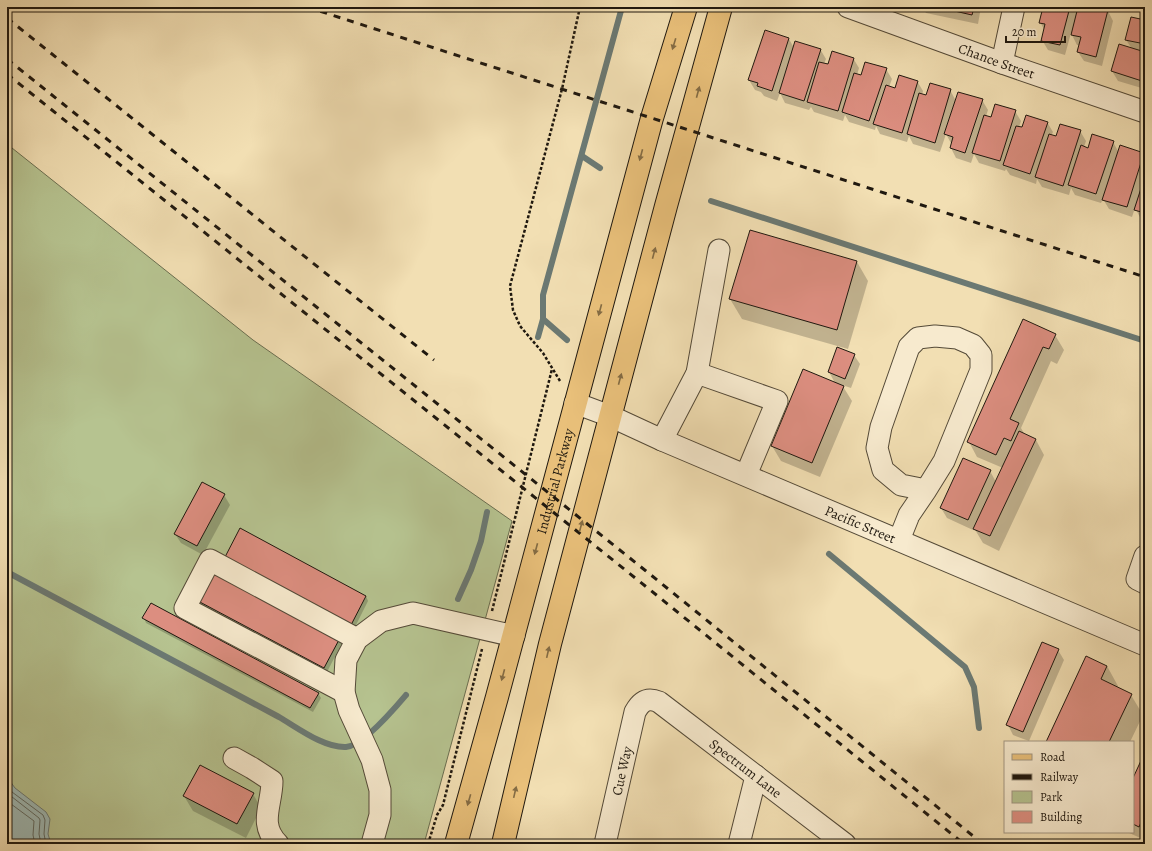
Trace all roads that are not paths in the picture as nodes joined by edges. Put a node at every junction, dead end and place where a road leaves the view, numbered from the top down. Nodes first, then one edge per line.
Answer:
1 (686, 7) edge
2 (721, 7) edge
3 (848, 7) edge
4 (1014, 7) edge
5 (1002, 63) junction
6 (1145, 112) edge
7 (719, 250) dead end
8 (697, 373) junction
9 (575, 403) junction
10 (610, 416) junction
11 (662, 440) junction
12 (746, 475) junction
13 (926, 490) junction
14 (899, 540) junction
15 (1145, 556) edge
16 (1145, 583) edge
17 (514, 636) junction
18 (357, 639) junction
19 (1145, 645) edge
20 (347, 701) junction
21 (644, 701) joint
22 (234, 758) dead end
23 (756, 776) junction
24 (278, 844) edge
25 (372, 844) edge
26 (456, 844) edge
27 (503, 844) edge
28 (604, 844) edge
29 (738, 844) edge
30 (845, 844) edge

1 -> 9 main road, Industrial Parkway
10 -> 2 main road
3 - 5 street, Chance Street
4 - 5 street
5 - 6 street, Chance Street
7 - 8 street
8 - 11 street
8 - 12 street
9 - 10 street, Pacific Street
9 -> 17 main road, Industrial Parkway
10 - 11 street, Pacific Street
27 -> 10 main road
11 - 12 street, Pacific Street
12 - 14 street, Pacific Street
13 - 13 street
13 - 14 street
14 - 19 street, Pacific Street
15 - 16 street
17 - 18 street
17 -> 26 main road, Industrial Parkway
18 - 20 street
18 - 20 street
20 - 25 street
21 - 23 street, Spectrum Lane
21 - 28 street, Cue Way
22 - 24 street
23 - 29 street
23 - 30 street, Spectrum Lane

